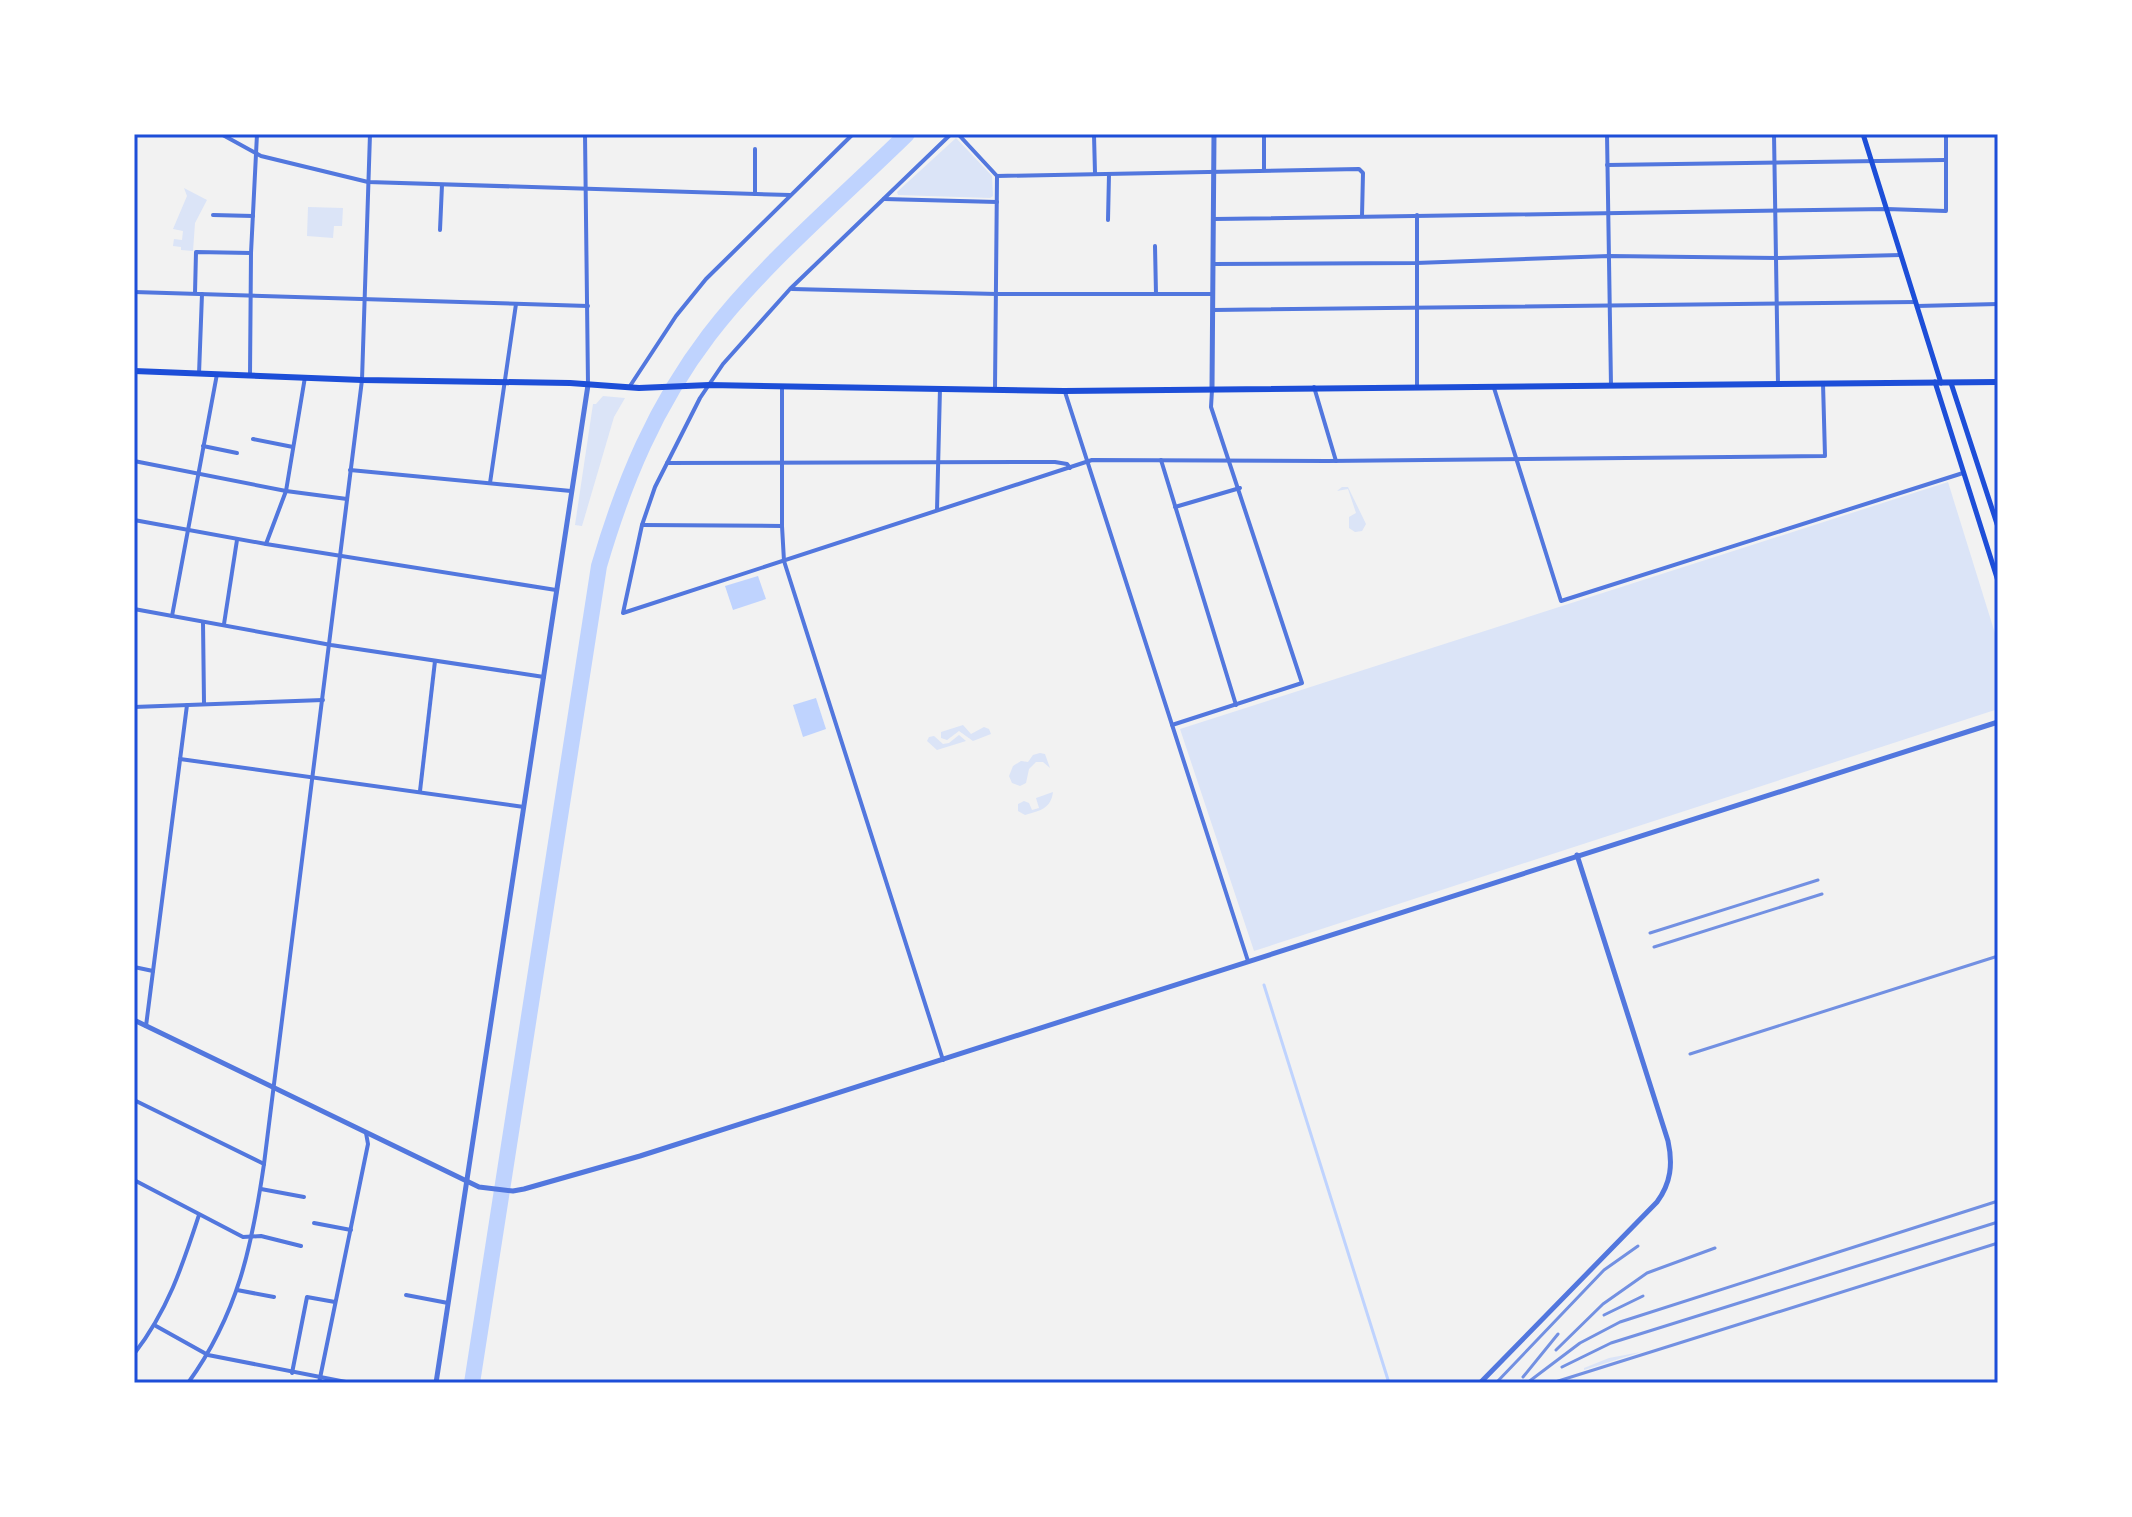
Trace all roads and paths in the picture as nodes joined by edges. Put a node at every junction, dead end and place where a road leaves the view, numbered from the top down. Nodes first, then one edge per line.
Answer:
1 (221, 134) edge
2 (257, 134) edge
3 (370, 134) edge
4 (585, 134) edge
5 (853, 134) edge
6 (951, 134) edge
7 (958, 134) edge
8 (1214, 134) edge
9 (1264, 134) edge
10 (1607, 134) edge
11 (1774, 134) edge
12 (1863, 134) edge
13 (1946, 134) edge
14 (1094, 135) edge
15 (755, 149) dead end
16 (255, 153) junction
17 (1946, 160) junction
18 (1872, 161) junction
19 (1775, 163) junction
20 (1607, 165) junction
21 (1264, 170) junction
22 (1214, 171) junction
23 (1095, 173) junction
24 (1109, 173) junction
25 (997, 176) junction
26 (368, 182) junction
27 (442, 185) junction
28 (586, 189) junction
29 (755, 194) junction
30 (790, 195) junction
31 (884, 199) junction
32 (997, 202) junction
33 (1887, 209) junction
34 (1776, 211) junction
35 (1608, 213) junction
36 (213, 215) dead end
37 (1417, 215) junction
38 (253, 216) junction
39 (1362, 216) junction
40 (1214, 219) junction
41 (1108, 220) dead end
42 (440, 230) dead end
43 (1155, 246) dead end
44 (251, 253) junction
45 (1901, 255) junction
46 (1609, 256) junction
47 (1777, 258) junction
48 (1416, 263) junction
49 (1213, 264) junction
50 (790, 289) junction
51 (134, 292) edge
52 (195, 293) junction
53 (202, 294) junction
54 (997, 294) junction
55 (1156, 294) junction
56 (1213, 294) junction
57 (252, 295) junction
58 (364, 299) junction
59 (1778, 303) junction
60 (516, 304) junction
61 (1916, 304) junction
62 (1998, 304) edge
63 (588, 306) junction
64 (1610, 306) junction
65 (1418, 308) junction
66 (1213, 310) junction
67 (134, 371) edge
68 (199, 374) junction
69 (217, 374) junction
70 (250, 376) junction
71 (305, 377) junction
72 (362, 380) junction
73 (505, 381) junction
74 (1938, 382) junction
75 (1998, 382) edge
76 (1823, 383) junction
77 (1951, 383) junction
78 (1778, 384) junction
79 (588, 385) junction
80 (709, 385) junction
81 (1611, 386) junction
82 (782, 387) junction
83 (1314, 387) junction
84 (1417, 387) junction
85 (1494, 387) junction
86 (628, 388) junction
87 (940, 388) junction
88 (1212, 388) junction
89 (995, 389) junction
90 (1064, 391) junction
91 (253, 439) dead end
92 (203, 446) junction
93 (293, 447) junction
94 (237, 453) dead end
95 (1516, 459) junction
96 (1161, 460) junction
97 (1229, 460) junction
98 (134, 461) edge
99 (1336, 461) junction
100 (1086, 462) junction
101 (666, 463) junction
102 (783, 463) junction
103 (938, 463) junction
104 (1070, 468) junction
105 (350, 470) junction
106 (1963, 473) junction
107 (198, 474) junction
108 (490, 483) junction
109 (1240, 488) junction
110 (286, 491) junction
111 (571, 491) junction
112 (347, 499) junction
113 (1175, 507) junction
114 (937, 511) junction
115 (134, 520) edge
116 (642, 525) junction
117 (782, 526) junction
118 (1998, 527) edge
119 (188, 530) junction
120 (237, 539) junction
121 (266, 544) junction
122 (339, 556) junction
123 (784, 561) junction
124 (1998, 581) edge
125 (558, 590) junction
126 (134, 609) edge
127 (172, 616) junction
128 (203, 622) junction
129 (224, 624) junction
130 (331, 645) junction
131 (435, 661) junction
132 (544, 677) junction
133 (324, 700) junction
134 (204, 703) junction
135 (187, 705) junction
136 (1236, 705) junction
137 (134, 707) edge
138 (1998, 722) edge
139 (1172, 725) junction
140 (180, 759) junction
141 (314, 778) junction
142 (420, 791) junction
143 (524, 807) junction
144 (1577, 855) junction
145 (1248, 961) junction
146 (134, 967) edge
147 (153, 971) junction
148 (134, 1020) edge
149 (146, 1026) junction
150 (943, 1060) junction
151 (274, 1087) junction
152 (134, 1100) edge
153 (366, 1133) junction
154 (264, 1164) junction
155 (134, 1180) edge
156 (466, 1181) junction
157 (261, 1189) junction
158 (304, 1197) dead end
159 (199, 1215) junction
160 (314, 1223) dead end
161 (351, 1230) junction
162 (253, 1237) junction
163 (301, 1246) dead end
164 (237, 1290) junction
165 (406, 1295) dead end
166 (274, 1297) dead end
167 (336, 1302) junction
168 (448, 1303) junction
169 (156, 1326) junction
170 (134, 1354) edge
171 (208, 1355) junction
172 (292, 1373) junction
173 (320, 1381) edge
174 (188, 1383) edge
175 (351, 1383) edge
176 (436, 1383) edge
177 (1480, 1383) edge

1 - 16 street
2 - 16 street
3 - 26 street
4 - 28 street
5 - 30 street
6 - 31 street
7 - 25 street
8 - 22 street
9 - 21 street
10 - 20 street
11 - 19 street
12 - 18 main road
13 - 17 street
14 - 23 street
15 - 29 street
16 - 26 street
16 - 38 street
17 - 18 street
17 - 33 street
18 - 19 street
18 - 33 main road
19 - 20 street
19 - 34 street
20 - 35 street
21 - 22 street
21 - 39 street
22 - 24 street
22 - 40 street
23 - 24 street
23 - 25 street
24 - 41 street
25 - 32 street
26 - 27 street
26 - 58 street
27 - 28 street
27 - 42 street
28 - 29 street
28 - 63 street
29 - 30 street
30 - 86 street
31 - 32 street
31 - 50 street
32 - 54 street
33 - 34 street
33 - 45 main road
34 - 35 street
34 - 47 street
35 - 37 street
35 - 46 street
36 - 38 street
37 - 39 street
37 - 48 street
38 - 44 street
39 - 40 street
40 - 49 street
43 - 55 street
44 - 52 street
44 - 57 street
45 - 47 street
45 - 61 main road
46 - 47 street
46 - 48 street
46 - 64 street
47 - 59 street
48 - 49 street
48 - 65 street
49 - 56 street
50 - 54 street
50 - 80 street
51 - 52 street
52 - 53 street
53 - 57 street
53 - 68 street
54 - 55 street
54 - 89 street
55 - 56 street
56 - 66 street
57 - 58 street
57 - 70 street
58 - 60 street
58 - 72 street
59 - 61 street
59 - 64 street
59 - 78 street
60 - 63 street
60 - 73 street
61 - 62 street
61 - 74 main road
63 - 79 street
64 - 65 street
64 - 81 street
65 - 66 street
65 - 84 street
66 - 88 street
67 - 68 main road
68 - 69 main road
69 - 70 main road
69 - 92 street
70 - 71 main road
71 - 72 main road
71 - 93 street
72 - 73 main road
72 - 105 street
73 - 79 main road
73 - 108 street
74 - 76 main road
74 - 77 main road
74 - 106 main road
75 - 77 main road
76 - 78 main road
76 - 95 street
77 - 118 main road
78 - 81 main road
79 - 86 main road
79 - 111 street
80 - 82 main road
80 - 86 main road
80 - 101 street
81 - 85 main road
82 - 87 main road
82 - 102 street
83 - 84 main road
83 - 88 main road
83 - 99 street
84 - 85 main road
85 - 95 street
87 - 89 main road
87 - 103 street
88 - 90 main road
88 - 97 street
89 - 90 main road
90 - 100 street
91 - 93 street
92 - 94 street
92 - 107 street
93 - 110 street
95 - 99 street
95 - 106 street
96 - 97 street
96 - 100 street
96 - 113 street
97 - 99 street
97 - 109 street
98 - 107 street
100 - 104 street
100 - 139 street
101 - 102 street
101 - 116 street
102 - 103 street
102 - 117 street
103 - 104 street
103 - 114 street
104 - 114 street
105 - 108 street
105 - 112 street
106 - 124 main road
107 - 110 street
107 - 119 street
108 - 111 street
109 - 113 street
109 - 136 street
110 - 112 street
110 - 121 street
111 - 125 street
112 - 122 street
113 - 136 street
114 - 123 street
115 - 119 street
116 - 117 street
116 - 123 street
117 - 123 street
119 - 120 street
119 - 127 street
120 - 121 street
120 - 129 street
121 - 122 street
122 - 125 street
122 - 130 street
123 - 150 street
125 - 132 street
126 - 127 street
127 - 128 street
128 - 129 street
128 - 134 street
129 - 130 street
130 - 131 street
130 - 133 street
131 - 132 street
131 - 142 street
132 - 143 street
133 - 134 street
133 - 141 street
134 - 135 street
135 - 137 street
135 - 140 street
136 - 139 street
138 - 144 street
139 - 145 street
140 - 141 street
140 - 147 street
141 - 142 street
141 - 151 street
142 - 143 street
143 - 156 street
144 - 145 street
144 - 177 street
145 - 150 street
146 - 147 street
147 - 149 street
148 - 149 street
149 - 151 street
150 - 156 street
151 - 153 street
151 - 154 street
152 - 154 street
153 - 156 street
153 - 161 street
154 - 157 street
155 - 159 street
156 - 168 street
157 - 158 street
157 - 162 street
159 - 162 street
159 - 169 street
160 - 161 street
161 - 167 street
162 - 163 street
162 - 164 street
164 - 166 street
164 - 171 street
165 - 168 street
167 - 172 street
167 - 173 street
168 - 176 street
169 - 170 street
169 - 171 street
171 - 172 street
171 - 174 street
172 - 173 street
173 - 175 street

